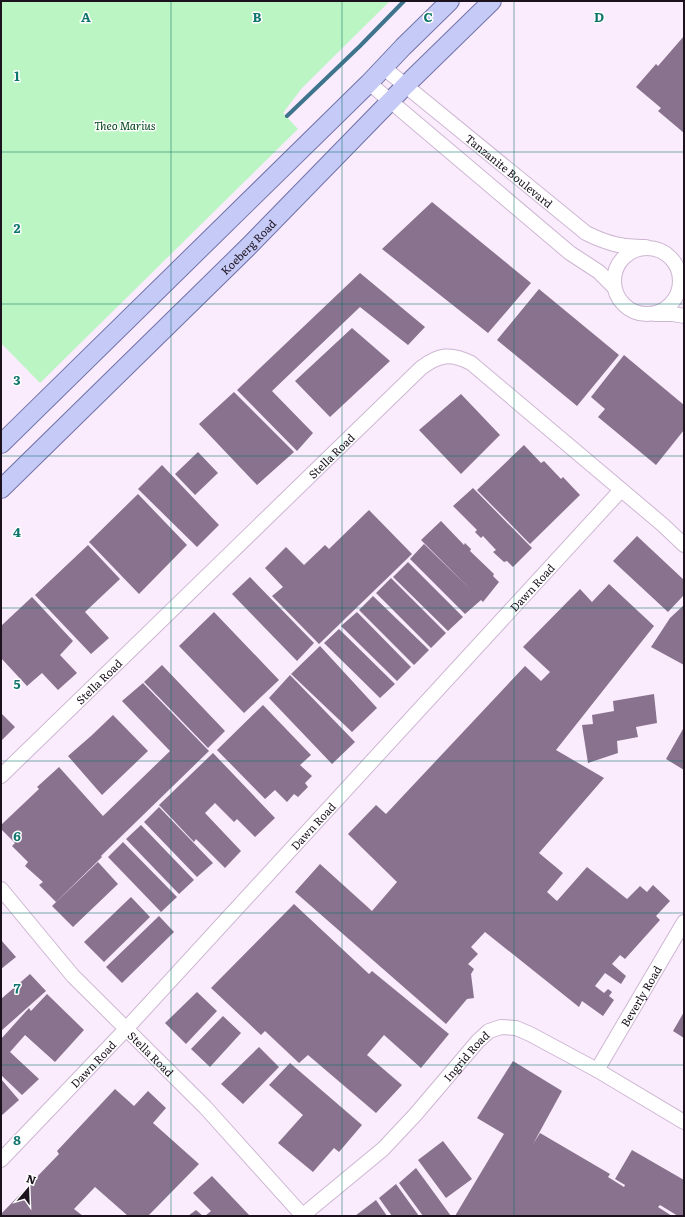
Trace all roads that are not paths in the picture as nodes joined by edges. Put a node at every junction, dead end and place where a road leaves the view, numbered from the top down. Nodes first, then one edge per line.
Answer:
1 (450, 1) edge
2 (492, 1) edge
3 (384, 68) junction
4 (370, 83) junction
5 (405, 86) junction
6 (390, 101) junction
7 (646, 247) junction
8 (682, 281) edge
9 (614, 287) junction
10 (652, 314) junction
11 (684, 316) edge
12 (1, 444) edge
13 (1, 489) edge
14 (622, 490) junction
15 (684, 545) edge
16 (1, 776) edge
17 (1, 889) edge
18 (684, 922) edge
19 (126, 1029) junction
20 (597, 1070) junction
21 (684, 1122) edge
22 (1, 1160) edge
23 (302, 1216) edge

1 - 3 main road
2 - 5 main road, Koeberg Road
3 - 4 main road
3 - 5 street, Tanzanite Boulevard
4 - 6 street
4 - 12 main road
5 - 6 main road, Koeberg Road
5 - 7 street, Tanzanite Boulevard
6 - 9 street
6 - 13 main road, Koeberg Road
7 - 8 street
7 - 9 street
8 - 10 street
9 - 10 street
10 - 11 street
14 - 15 street, Stella Road
14 - 16 street, Stella Road
14 - 19 street, Dawn Road
17 - 19 street, Stella Road
18 - 20 street, Beverly Road
19 - 22 street, Dawn Road
19 - 23 street, Stella Road
20 - 21 street, Ingrid Road
20 - 23 street, Ingrid Road

